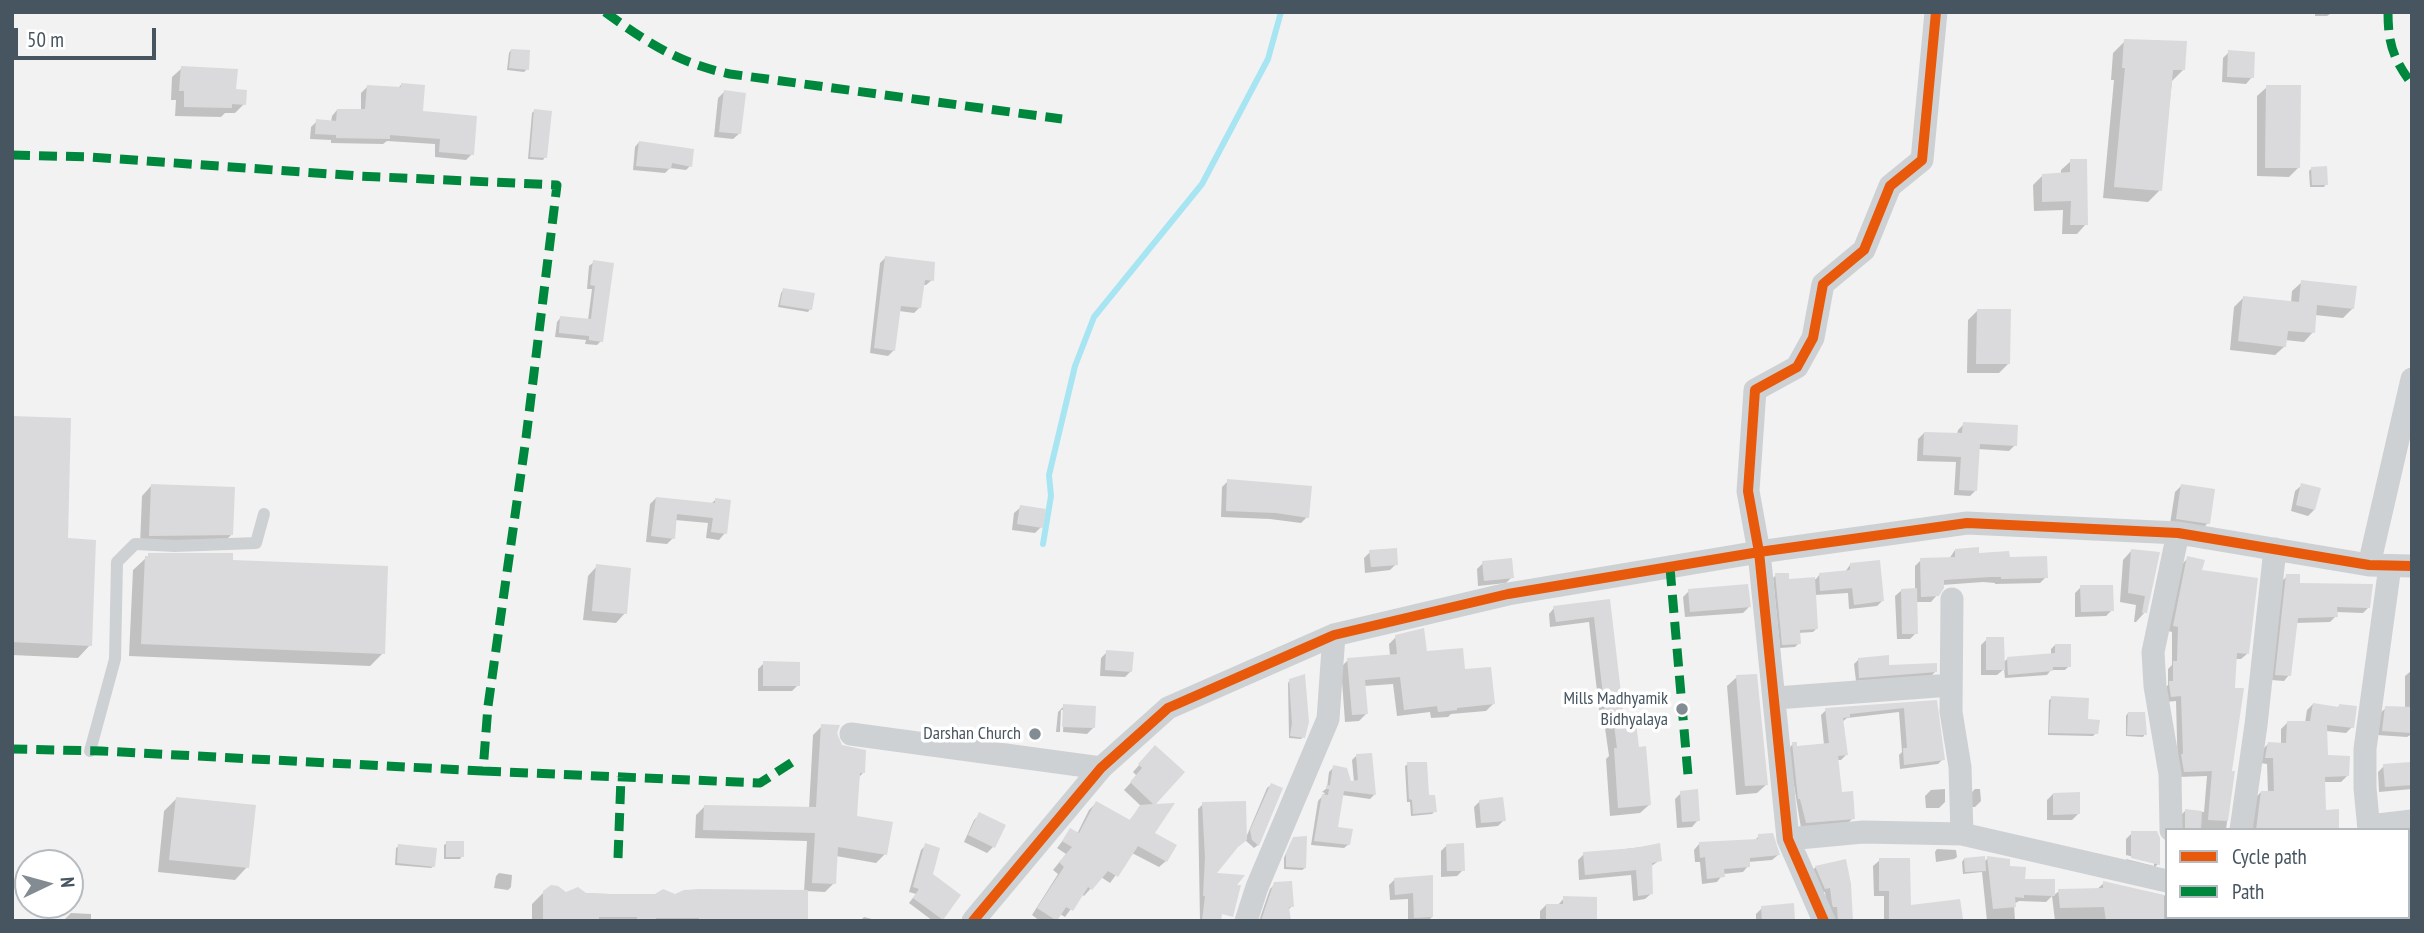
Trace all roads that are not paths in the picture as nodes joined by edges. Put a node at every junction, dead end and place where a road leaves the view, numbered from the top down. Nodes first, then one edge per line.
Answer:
1 (1936, 12) edge
2 (2412, 379) edge
3 (264, 514) dead end
4 (2178, 533) junction
5 (2275, 549) junction
6 (1759, 552) junction
7 (2390, 566) edge
8 (1952, 599) dead end
9 (1334, 635) junction
10 (1951, 685) junction
11 (1776, 698) junction
12 (851, 734) dead end
13 (90, 751) dead end
14 (1101, 768) junction
15 (2412, 821) edge
16 (2171, 828) edge
17 (2241, 828) edge
18 (2369, 828) edge
19 (1962, 834) junction
20 (1788, 839) junction
21 (2165, 881) edge
22 (973, 921) edge
23 (1246, 921) edge
24 (1824, 921) edge

1 - 6 street
2 - 7 street
3 - 13 lane
4 - 5 street
4 - 6 street
4 - 16 street
5 - 7 street
5 - 17 street
6 - 9 street
6 - 11 street
7 - 18 street
8 - 10 street
9 - 14 street
9 - 23 street
10 - 11 street
10 - 19 street
11 - 20 street
12 - 14 street
14 - 22 street
15 - 18 street
19 - 20 street
19 - 21 street
20 - 24 street

